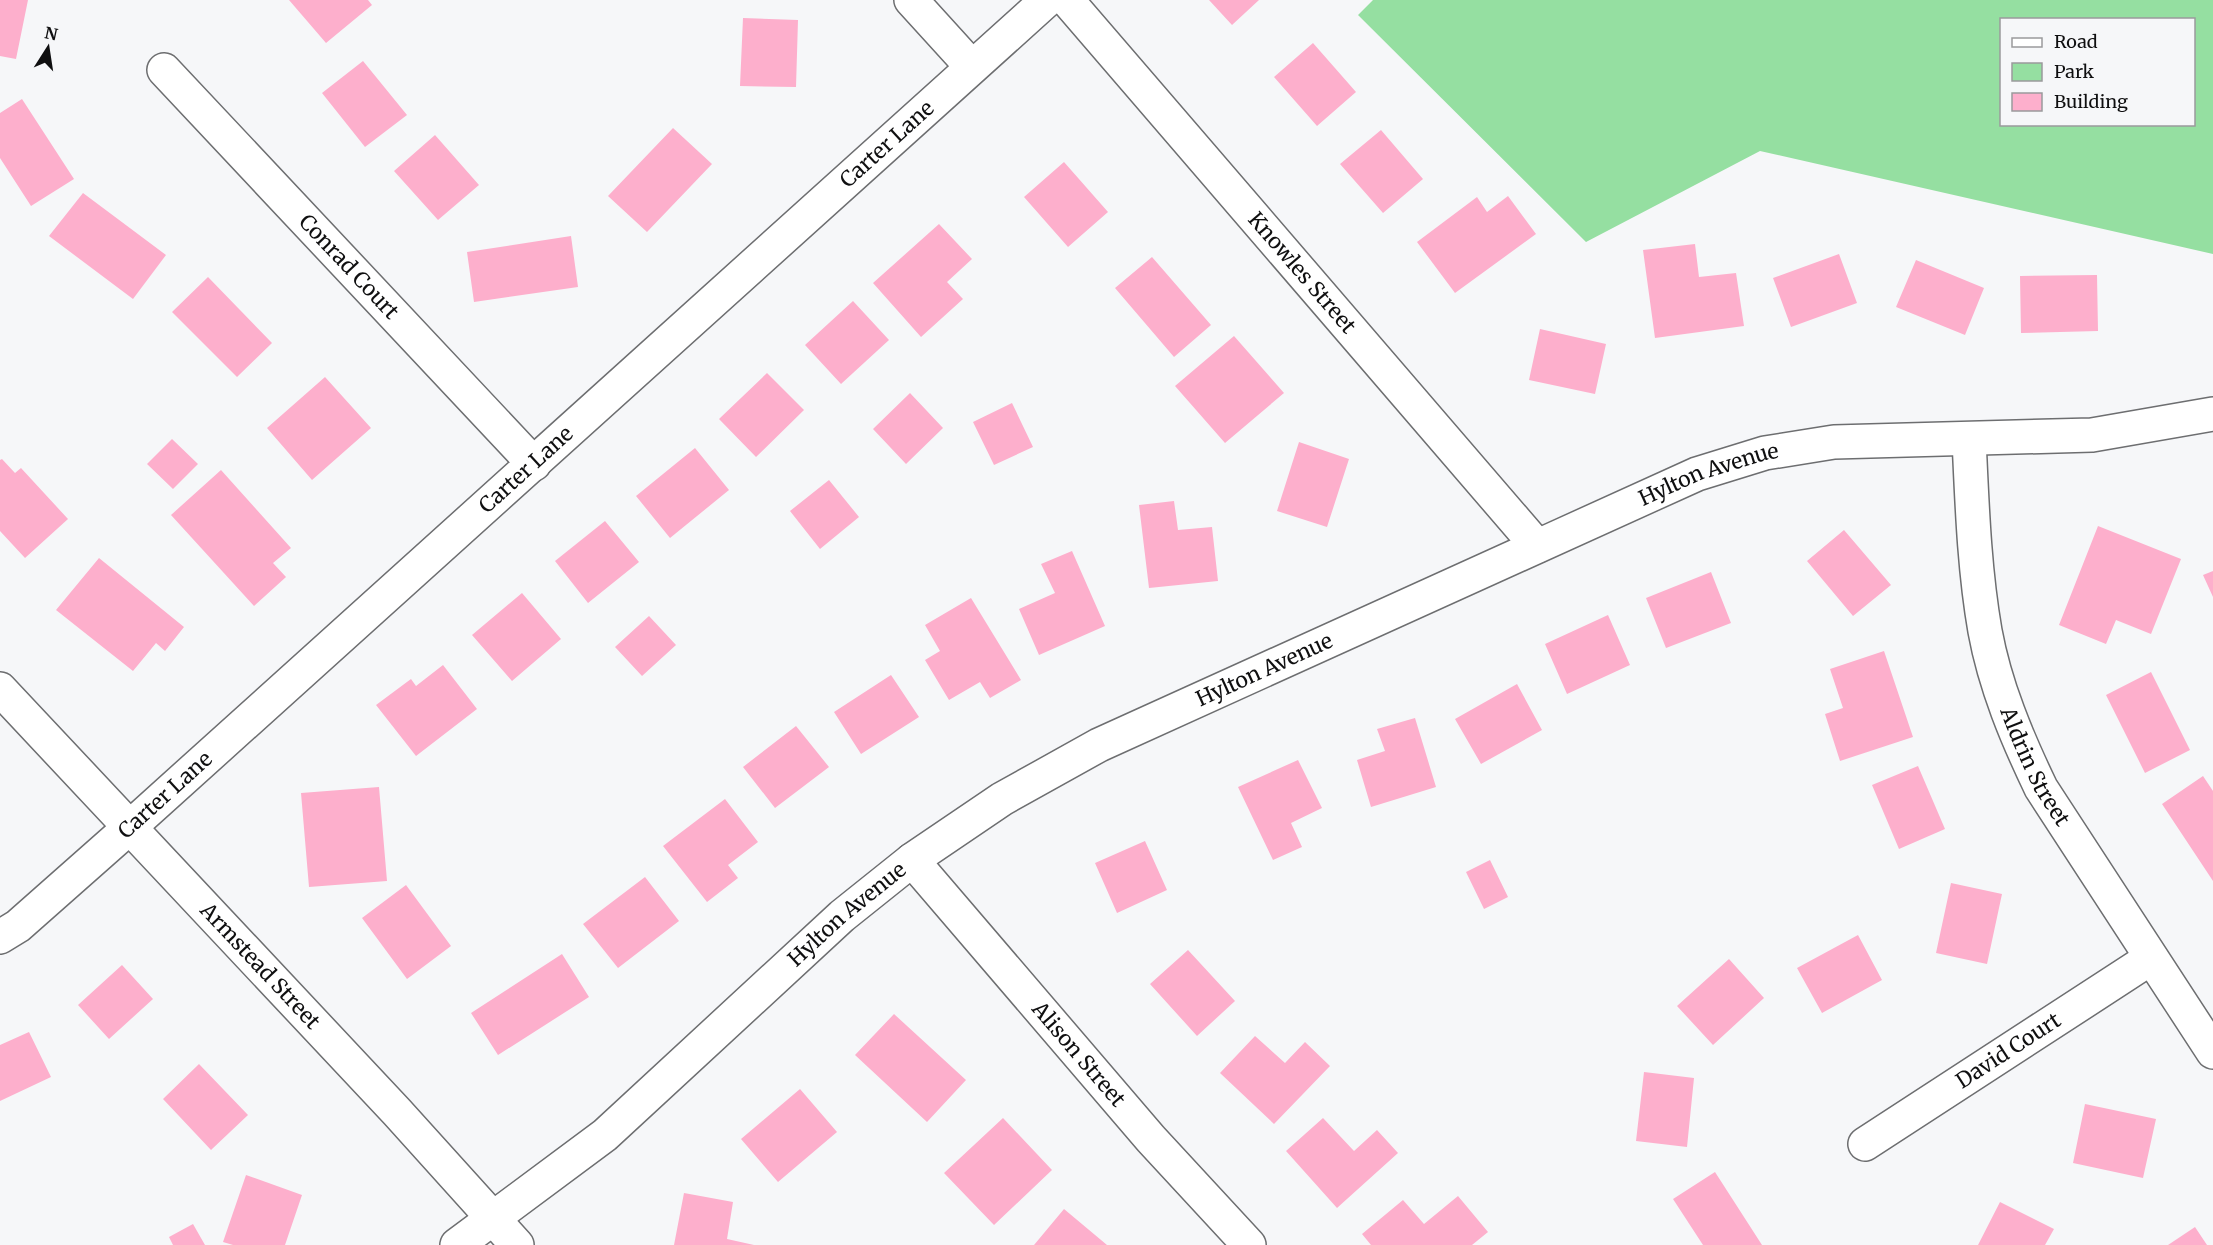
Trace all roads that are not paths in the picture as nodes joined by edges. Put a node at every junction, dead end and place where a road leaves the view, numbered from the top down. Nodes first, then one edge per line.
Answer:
1 (911, 0) edge
2 (1047, 0) edge
3 (1067, 0) edge
4 (972, 67) junction
5 (164, 70) dead end
6 (2213, 414) edge
7 (1969, 439) junction
8 (534, 464) junction
9 (1537, 546) junction
10 (0, 689) edge
11 (130, 827) junction
12 (912, 860) junction
13 (0, 937) edge
14 (2151, 958) junction
15 (2213, 1052) edge
16 (1865, 1144) dead end
17 (493, 1218) junction
18 (457, 1245) edge
19 (517, 1245) edge
20 (1249, 1245) edge

1 - 4 street
2 - 4 street, Carter Lane
3 - 9 street, Knowles Street
4 - 8 street, Carter Lane
5 - 8 street, Conrad Court
6 - 7 street, Hylton Avenue
7 - 9 street, Hylton Avenue
7 - 14 street, Aldrin Street
8 - 11 street, Carter Lane
9 - 12 street, Hylton Avenue
10 - 11 street, Armstead Street
11 - 13 street, Carter Lane
11 - 17 street, Armstead Street
12 - 17 street, Hylton Avenue
12 - 20 street, Alison Street
14 - 15 street, Aldrin Street
14 - 16 street, David Court
17 - 18 street, Hylton Avenue
17 - 19 street, Armstead Street

